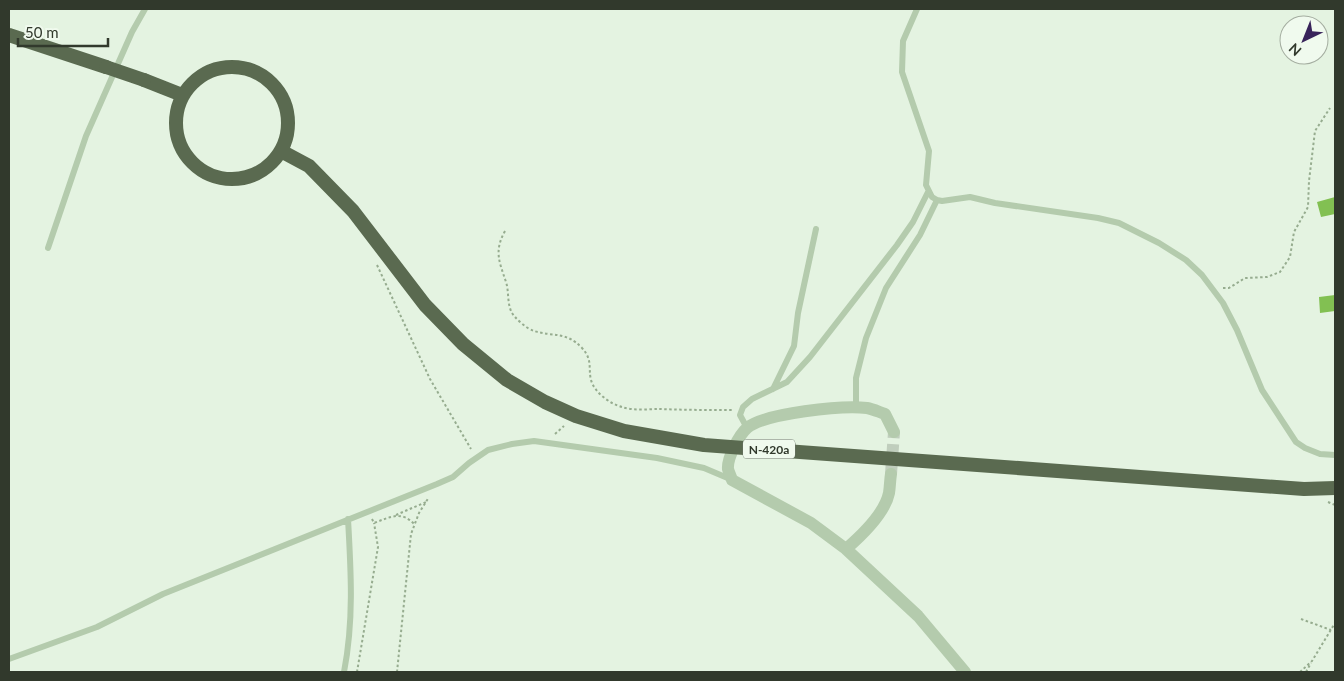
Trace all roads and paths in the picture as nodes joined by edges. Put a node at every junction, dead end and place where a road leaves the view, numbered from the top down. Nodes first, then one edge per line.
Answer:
1 (145, 9) edge
2 (917, 9) edge
3 (9, 35) edge
4 (182, 95) junction
5 (1330, 108) dead end
6 (281, 151) junction
7 (928, 192) junction
8 (937, 200) junction
9 (816, 230) dead end
10 (505, 231) dead end
11 (48, 248) dead end
12 (376, 264) dead end
13 (1213, 289) junction
14 (772, 390) junction
15 (856, 408) junction
16 (742, 411) junction
17 (576, 416) junction
18 (747, 428) junction
19 (894, 432) tunnel mouth
20 (545, 443) junction
21 (733, 447) junction
22 (1335, 455) edge
23 (476, 458) junction
24 (891, 474) tunnel mouth
25 (732, 480) junction
26 (437, 484) junction
27 (1335, 488) edge
28 (426, 502) junction
29 (368, 511) junction
30 (396, 515) junction
31 (348, 519) junction
32 (374, 523) junction
33 (415, 524) junction
34 (846, 549) junction
35 (1301, 619) dead end
36 (1335, 623) edge
37 (1331, 630) junction
38 (9, 659) edge
39 (1312, 661) junction
40 (344, 672) edge
41 (357, 672) edge
42 (397, 672) edge
43 (965, 672) edge
44 (1300, 672) edge
45 (1306, 672) edge

1 - 11 lane
2 - 7 lane
3 - 4 highway, bridge
4 - 6 highway
4 - 6 highway
5 - 13 path
6 - 17 highway, N-420a
7 - 8 lane
7 - 14 lane
8 - 13 lane
8 - 15 lane
9 - 14 lane
10 - 16 path
12 - 23 path
13 - 22 lane
14 - 16 lane
15 - 18 street
15 - 19 street
16 - 18 lane
17 - 20 path
17 - 21 highway, N-420a
18 - 21 street
20 - 23 lane
20 - 25 lane
21 - 25 street
21 - 27 highway, N-420a
23 - 26 lane
24 - 34 street
25 - 34 street
26 - 28 path
26 - 29 lane
28 - 30 path
28 - 33 path
29 - 31 lane
29 - 32 path
30 - 32 path
30 - 33 path
31 - 38 lane
31 - 40 lane
32 - 41 path
33 - 42 path
34 - 43 street
35 - 37 path
36 - 37 path
37 - 39 path
39 - 44 path
39 - 45 path

